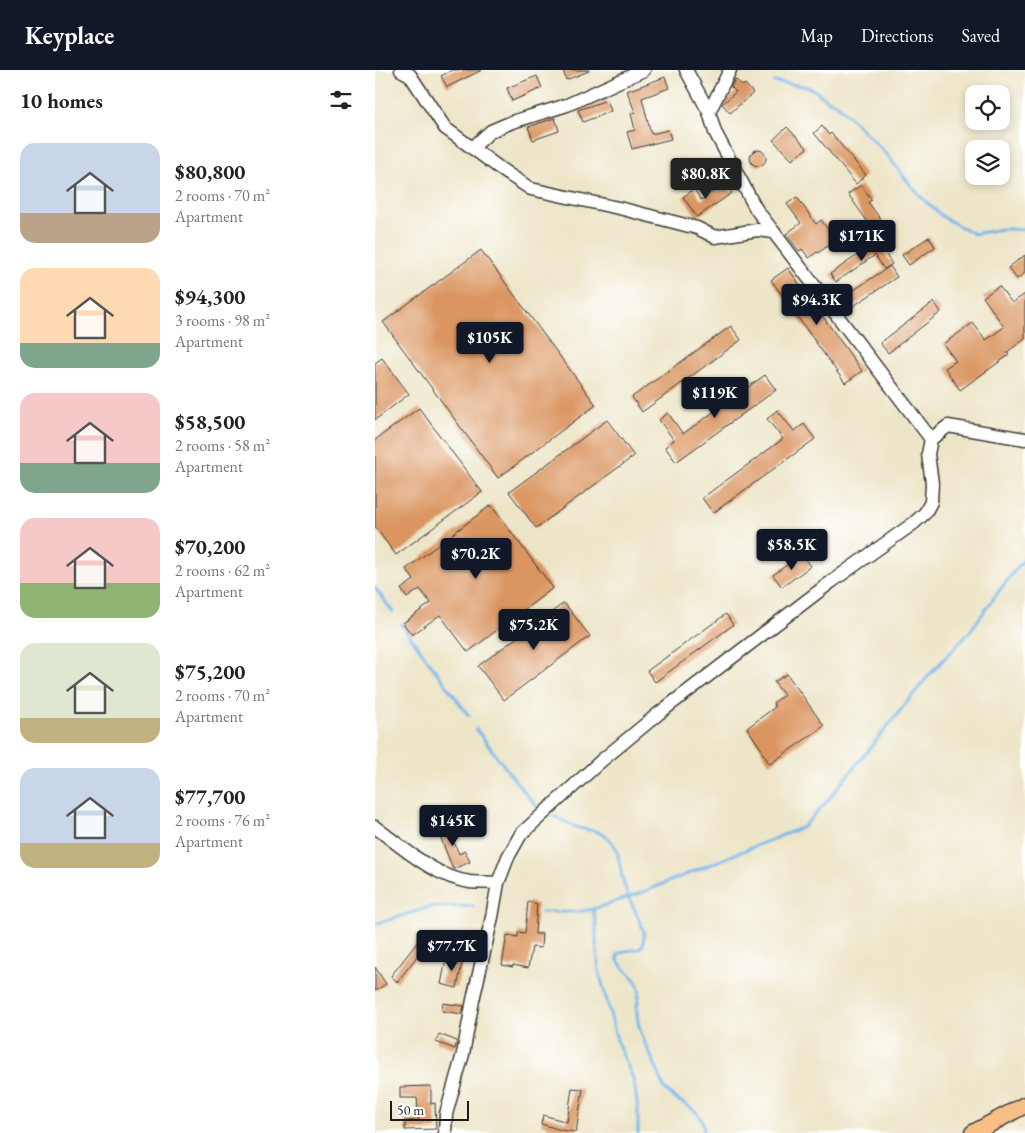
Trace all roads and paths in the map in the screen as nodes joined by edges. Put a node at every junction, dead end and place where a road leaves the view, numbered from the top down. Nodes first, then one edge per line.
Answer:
1 (401, 70) edge
2 (644, 70) edge
3 (686, 70) edge
4 (730, 70) edge
5 (709, 112) junction
6 (472, 148) junction
7 (774, 232) junction
8 (931, 439) junction
9 (1025, 439) edge
10 (375, 827) edge
11 (498, 883) junction
12 (1025, 1105) edge
13 (445, 1133) edge
14 (973, 1133) edge

1 - 6 street
2 - 6 street
3 - 5 street
4 - 5 street
5 - 7 street
6 - 7 street
7 - 8 street
8 - 9 street
8 - 11 street
10 - 11 street
11 - 13 street
12 - 14 main road

